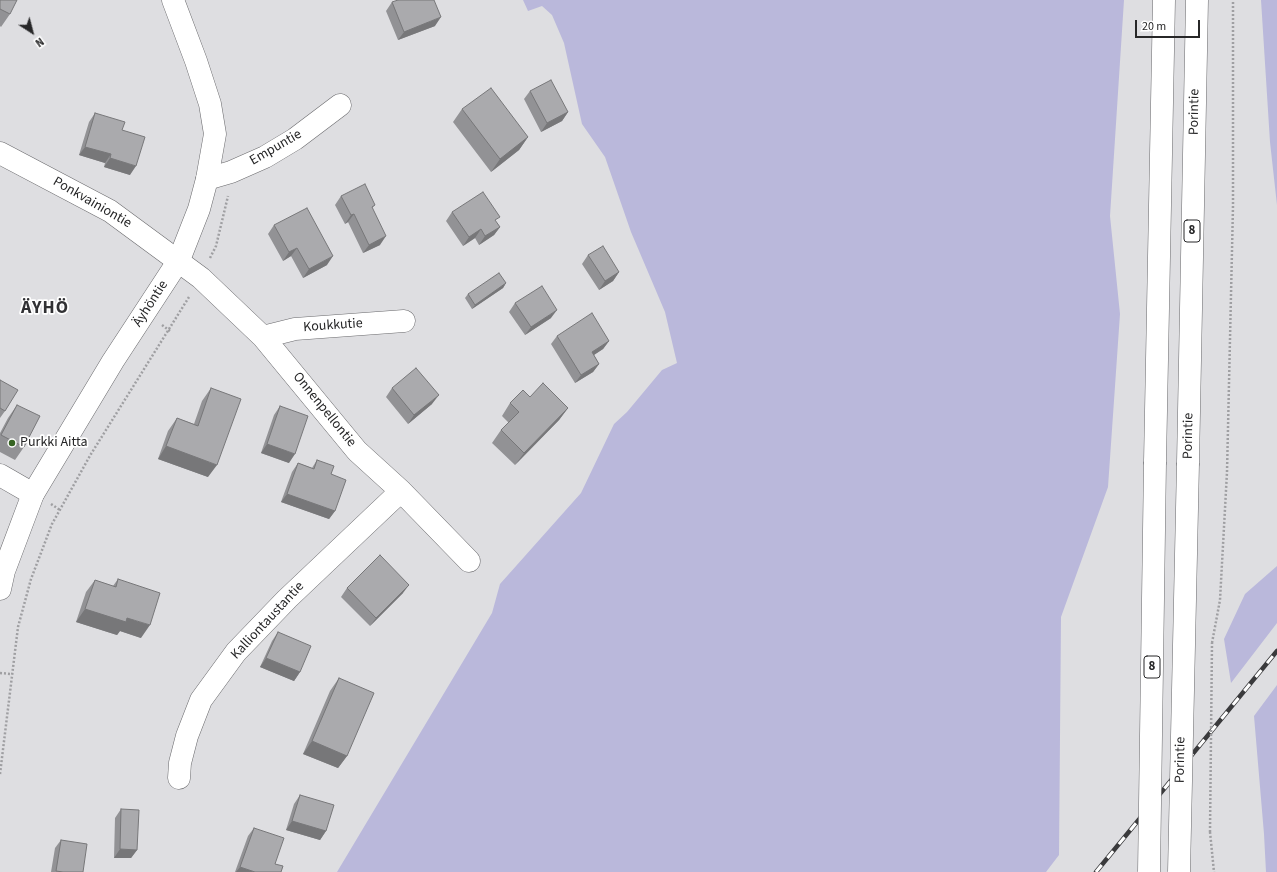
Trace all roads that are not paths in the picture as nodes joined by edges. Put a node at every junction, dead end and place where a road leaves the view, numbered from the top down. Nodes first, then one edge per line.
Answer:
1 (173, 0) edge
2 (1164, 0) edge
3 (1197, 0) edge
4 (340, 105) dead end
5 (0, 153) edge
6 (207, 179) junction
7 (179, 260) junction
8 (404, 321) dead end
9 (263, 337) junction
10 (0, 475) edge
11 (401, 491) junction
12 (33, 494) junction
13 (469, 561) dead end
14 (0, 589) edge
15 (179, 778) dead end
16 (1149, 872) edge
17 (1179, 872) edge

1 - 6 main road, Äyhöntie
2 - 16 main road, 8, bridge
3 - 17 main road, Porintie / 8, bridge
4 - 6 main road, Empuntie
5 - 7 main road, Ponkvainiontie
6 - 7 main road, Äyhöntie
7 - 9 main road, Onnenpellontie
7 - 12 main road, Äyhöntie
8 - 9 main road, Koukkutie
9 - 11 main road, Onnenpellontie
10 - 12 main road
11 - 13 main road, Onnenpellontie
11 - 15 main road, Kalliontaustantie
12 - 14 main road, Äyhöntie

